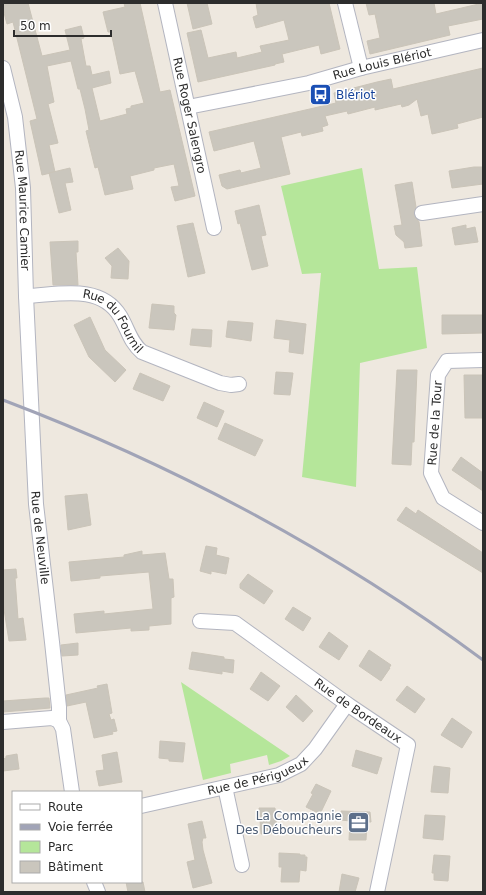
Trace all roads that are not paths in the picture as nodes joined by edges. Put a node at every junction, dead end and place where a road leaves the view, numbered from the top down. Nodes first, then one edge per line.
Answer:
1 (165, 3) edge
2 (345, 3) edge
3 (483, 40) edge
4 (3, 68) edge
5 (361, 68) junction
6 (188, 107) junction
7 (483, 204) edge
8 (422, 213) dead end
9 (214, 228) dead end
10 (26, 296) junction
11 (29, 354) joint
12 (483, 360) edge
13 (239, 384) dead end
14 (483, 523) edge
15 (200, 621) dead end
16 (347, 704) junction
17 (59, 721) junction
18 (3, 722) edge
19 (225, 787) junction
20 (72, 791) edge
21 (142, 806) edge
22 (242, 865) dead end
23 (377, 892) edge

1 - 6 street, Rue Roger Salengro
2 - 5 street
3 - 5 street, Rue Louis Blériot
4 - 10 street, Rue Maurice Camier
5 - 6 street, Rue Louis Blériot
6 - 9 street, Rue Roger Salengro
7 - 8 street
10 - 11 street, Rue Maurice Camier
10 - 13 street, Rue du Fournil
11 - 17 street, Rue de Neuville
12 - 14 street, Rue de la Tour
15 - 16 street, Rue de Bordeaux
16 - 19 street, Rue de Périgueux
16 - 23 street, Rue de Bordeaux
17 - 18 street
17 - 20 street, Rue de Neuville
19 - 21 street, Rue de Périgueux
19 - 22 street

